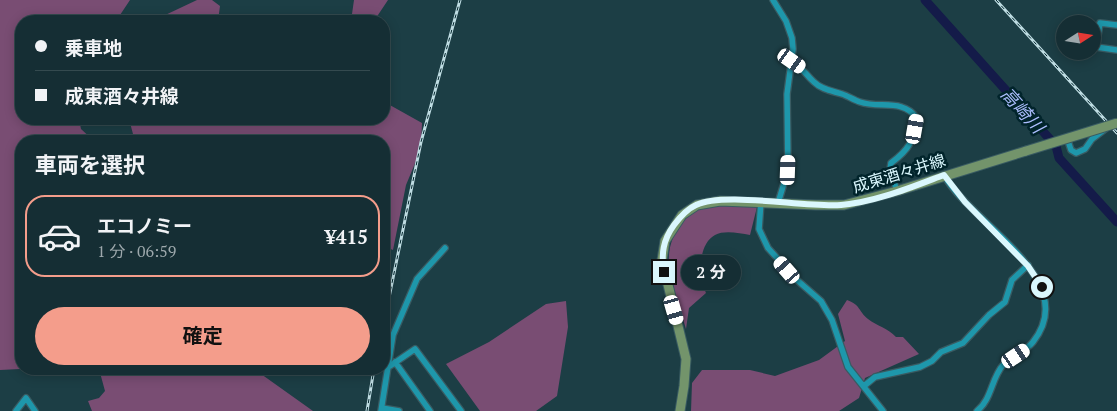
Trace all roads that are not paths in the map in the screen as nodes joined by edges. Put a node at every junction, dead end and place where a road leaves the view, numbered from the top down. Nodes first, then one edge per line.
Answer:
1 (773, 0) edge
2 (1117, 25) edge
3 (1117, 50) edge
4 (792, 61) junction
5 (1117, 123) edge
6 (1106, 129) dead end
7 (1067, 138) junction
8 (944, 175) junction
9 (897, 191) junction
10 (761, 201) junction
11 (778, 203) junction
12 (446, 248) dead end
13 (1028, 266) junction
14 (392, 364) junction
15 (390, 373) edge
16 (390, 375) edge
17 (864, 386) junction
18 (382, 409) edge
19 (16, 411) edge
20 (35, 411) edge
21 (399, 411) edge
22 (430, 411) edge
23 (461, 411) edge
24 (680, 411) edge
25 (883, 411) edge
26 (977, 411) edge

1 - 4 street
2 - 3 street
4 - 9 street
4 - 11 street
5 - 7 main road, 成東酒々井線, bridge
6 - 7 street
7 - 8 main road, 成東酒々井線, bridge
8 - 9 main road, 成東酒々井線
8 - 13 street
9 - 11 main road, 成東酒々井線
10 - 11 main road, 成東酒々井線
10 - 17 street
10 - 24 main road, 成東酒々井線
12 - 14 street
13 - 17 street
13 - 26 street
14 - 15 street
14 - 22 street
14 - 23 street
16 - 18 street
17 - 25 street
18 - 21 street
19 - 20 street

